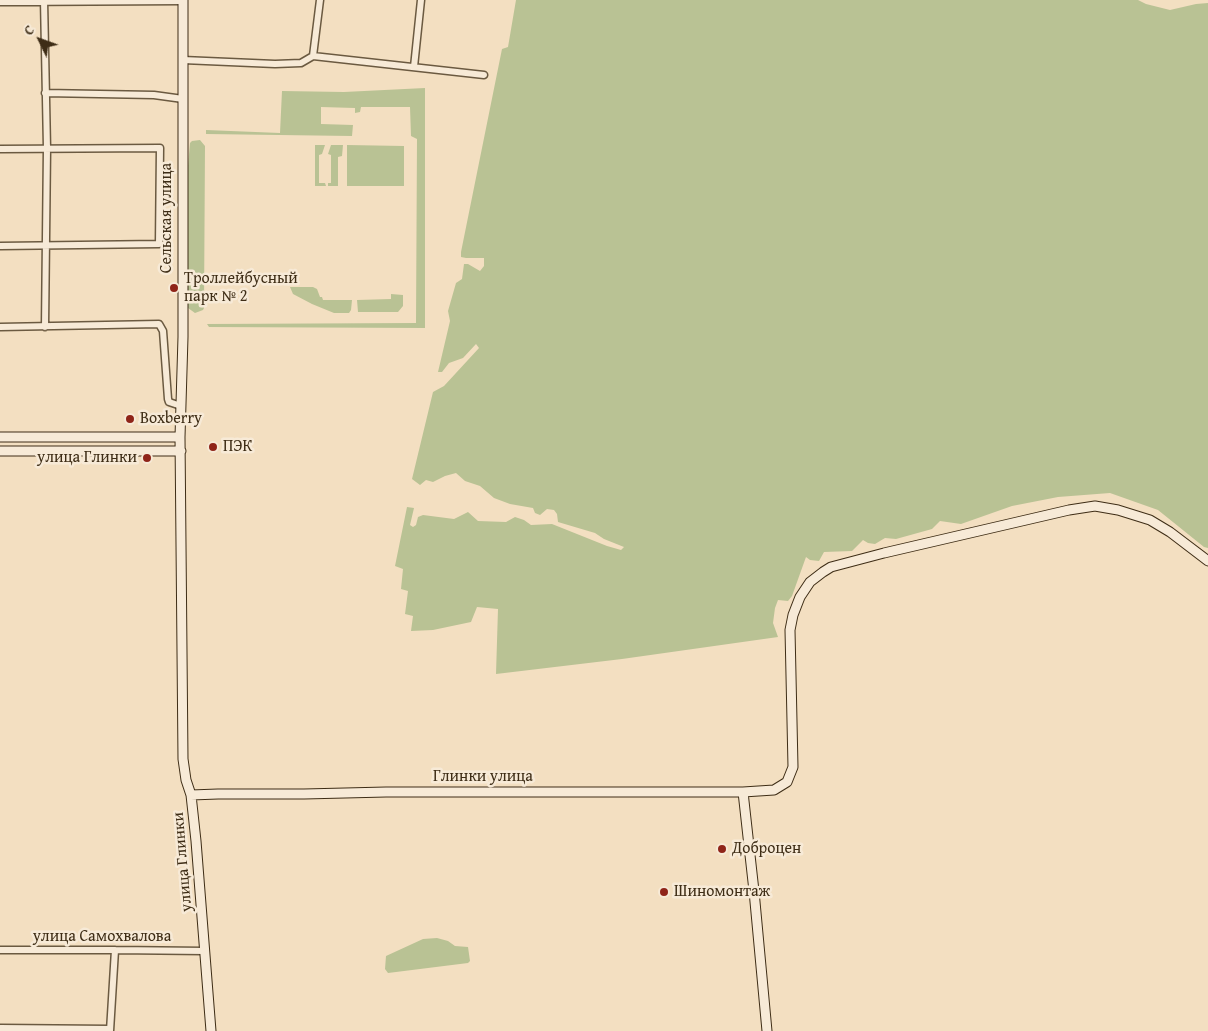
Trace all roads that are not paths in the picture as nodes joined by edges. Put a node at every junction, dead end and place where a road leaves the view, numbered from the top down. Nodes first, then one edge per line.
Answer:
1 (44, 0) edge
2 (320, 0) edge
3 (421, 0) edge
4 (182, 1) edge
5 (0, 2) edge
6 (313, 56) junction
7 (183, 60) junction
8 (414, 67) junction
9 (484, 75) dead end
10 (45, 93) junction
11 (183, 100) junction
12 (47, 148) junction
13 (0, 149) edge
14 (0, 246) edge
15 (46, 246) junction
16 (0, 327) edge
17 (45, 327) junction
18 (182, 406) junction
19 (180, 436) junction
20 (0, 437) edge
21 (0, 451) edge
22 (180, 451) junction
23 (1208, 560) edge
24 (742, 792) junction
25 (191, 795) junction
26 (0, 950) edge
27 (115, 950) junction
28 (204, 952) junction
29 (0, 1028) edge
30 (110, 1030) edge
31 (211, 1031) edge
32 (767, 1031) edge

1 - 4 street
1 - 5 street
1 - 10 street
2 - 6 street
3 - 8 street
4 - 7 main road, Сельская улица
6 - 7 street
6 - 8 street
7 - 11 main road, Сельская улица
8 - 9 street
10 - 11 street
10 - 12 street
11 - 18 main road, Сельская улица
12 - 13 street
12 - 15 street
12 - 15 street
14 - 15 street
15 - 17 street
16 - 17 street
17 - 18 street
18 - 19 main road, Сельская улица
19 - 20 main road
19 - 22 main road, улица Глинки
21 - 22 main road
22 - 25 main road, улица Глинки
23 - 24 main road, Глинки улица
24 - 25 main road, Глинки улица
24 - 32 main road
25 - 28 main road, улица Глинки
26 - 27 street, улица Самохвалова
27 - 28 street, улица Самохвалова
27 - 30 street
28 - 31 main road, улица Глинки
29 - 30 street

